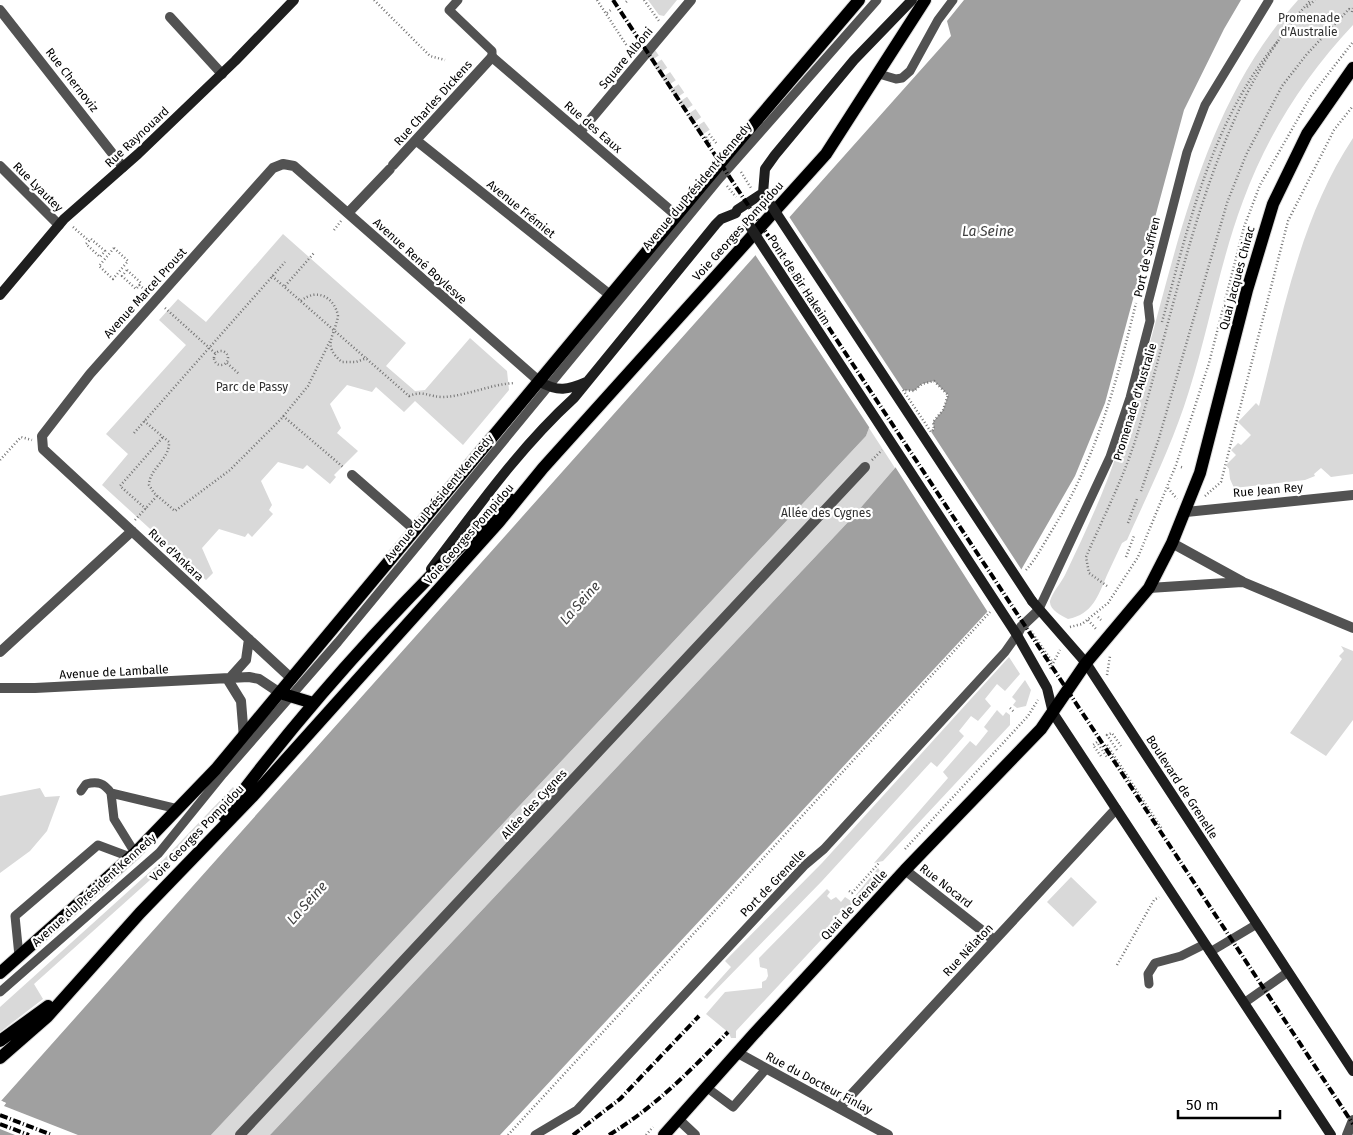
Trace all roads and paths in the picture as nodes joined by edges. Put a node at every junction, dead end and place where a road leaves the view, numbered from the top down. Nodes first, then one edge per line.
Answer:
1 (294, 0) edge
2 (374, 0) edge
3 (458, 0) edge
4 (597, 0) edge
5 (644, 0) edge
6 (692, 0) edge
7 (859, 0) edge
8 (877, 0) edge
9 (912, 0) edge
10 (925, 0) edge
11 (953, 0) edge
12 (1269, 0) edge
13 (1312, 0) edge
14 (612, 9) dead end
15 (0, 10) edge
16 (1352, 10) edge
17 (606, 13) junction
18 (170, 17) dead end
19 (661, 24) dead end
20 (626, 46) dead end
21 (492, 57) junction
22 (445, 60) dead end
23 (1353, 68) edge
24 (222, 74) junction
25 (879, 74) junction
26 (1353, 106) edge
27 (580, 132) junction
28 (710, 134) tunnel mouth
29 (706, 137) tunnel mouth
30 (417, 140) junction
31 (717, 144) dead end
32 (712, 145) dead end
33 (282, 164) joint
34 (0, 166) edge
35 (123, 167) junction
36 (739, 169) dead end
37 (725, 183) dead end
38 (758, 192) junction
39 (741, 202) dead end
40 (736, 213) junction
41 (677, 216) junction
42 (345, 217) junction
43 (61, 222) junction
44 (334, 230) dead end
45 (89, 241) junction
46 (314, 253) dead end
47 (103, 254) junction
48 (107, 257) junction
49 (285, 262) dead end
50 (121, 270) junction
51 (125, 273) junction
52 (272, 276) junction
53 (285, 286) junction
54 (0, 295) edge
55 (610, 295) junction
56 (301, 301) junction
57 (1136, 301) dead end
58 (168, 310) dead end
59 (1161, 325) dead end
60 (334, 329) junction
61 (330, 341) junction
62 (209, 347) junction
63 (216, 354) junction
64 (367, 358) junction
65 (226, 363) junction
66 (239, 374) dead end
67 (587, 381) junction
68 (515, 383) dead end
69 (545, 385) junction
70 (903, 390) joint
71 (283, 416) junction
72 (144, 420) junction
73 (134, 433) dead end
74 (163, 437) junction
75 (891, 442) junction
76 (43, 447) junction
77 (0, 460) edge
78 (339, 464) dead end
79 (865, 467) joint
80 (543, 468) junction
81 (352, 475) dead end
82 (1168, 487) dead end
83 (1140, 491) dead end
84 (1353, 495) edge
85 (157, 496) junction
86 (1137, 499) dead end
87 (146, 509) junction
88 (1186, 512) junction
89 (1128, 523) dead end
90 (130, 529) junction
91 (416, 530) junction
92 (1134, 536) dead end
93 (1172, 543) junction
94 (1126, 557) dead end
95 (1024, 572) dead end
96 (1243, 582) junction
97 (1107, 586) dead end
98 (1149, 588) junction
99 (410, 597) junction
100 (992, 610) dead end
101 (1038, 611) junction
102 (1098, 617) dead end
103 (1088, 620) junction
104 (1102, 620) dead end
105 (1068, 627) dead end
106 (1095, 627) dead end
107 (1029, 628) dead end
108 (1353, 628) edge
109 (1017, 635) junction
110 (249, 639) junction
111 (0, 652) edge
112 (1059, 652) dead end
113 (1110, 653) dead end
114 (1053, 662) junction
115 (1086, 663) junction
116 (1049, 671) dead end
117 (292, 679) junction
118 (228, 680) junction
119 (1107, 680) dead end
120 (0, 688) edge
121 (286, 695) junction
122 (1038, 701) dead end
123 (313, 704) junction
124 (1010, 708) dead end
125 (1014, 712) dead end
126 (1053, 713) junction
127 (244, 738) junction
128 (1107, 745) dead end
129 (1121, 746) dead end
130 (1117, 750) dead end
131 (1101, 756) dead end
132 (1107, 757) dead end
133 (81, 791) dead end
134 (111, 793) junction
135 (1116, 808) junction
136 (178, 809) junction
137 (1162, 829) dead end
138 (197, 852) junction
139 (902, 852) dead end
140 (133, 855) junction
141 (879, 863) dead end
142 (905, 870) junction
143 (1169, 890) junction
144 (849, 891) dead end
145 (1257, 924) junction
146 (994, 940) junction
147 (1208, 948) junction
148 (19, 956) junction
149 (1117, 965) dead end
150 (1288, 972) junction
151 (0, 973) edge
152 (1149, 984) dead end
153 (70, 989) junction
154 (0, 992) edge
155 (1244, 1003) junction
156 (0, 1041) edge
157 (738, 1053) junction
158 (0, 1058) edge
159 (766, 1069) junction
160 (1353, 1071) edge
161 (706, 1087) junction
162 (839, 1108) junction
163 (678, 1119) junction
164 (1353, 1120) edge
165 (240, 1135) edge
166 (508, 1135) edge
167 (535, 1135) edge
168 (664, 1135) edge
169 (695, 1135) edge
170 (888, 1135) edge
171 (1331, 1135) edge
172 (1347, 1135) edge

1 - 24 main road, Rue Raynouard
2 - 22 path
3 - 21 lane
4 - 17 path
5 - 19 path
6 - 27 street, Square Alboni
7 - 41 main road, Avenue du Président Kennedy
8 - 69 lane, Avenue du Président Kennedy
9 - 38 main road
10 - 25 main road, Voie Georges Pompidou
11 - 25 lane
12 - 101 lane, Port de Suffren
13 - 59 path
13 - 97 path, Promenade d'Australie
14 - 17 path
15 - 35 street, Rue Chernoviz
16 - 83 path
17 - 20 path
18 - 24 street
21 - 27 street, Rue des Eaux
21 - 30 street, Rue Charles Dickens
23 - 88 main road, Quai Jacques Chirac
24 - 35 main road, Rue Raynouard
25 - 80 main road, Voie Georges Pompidou
26 - 88 path
27 - 41 street, Rue des Eaux
28 - 31 path
29 - 32 path
30 - 42 street, Rue Charles Dickens
30 - 55 street, Avenue Frémiet
33 - 42 street, Avenue René Boylesve
33 - 76 street, Avenue Marcel Proust
34 - 43 street, Rue Lyautey
35 - 43 main road, Rue Raynouard
36 - 38 path
37 - 39 path
38 - 40 main road
38 - 101 main road, Pont de Bir Hakeim, bridge
40 - 67 main road
40 - 75 main road, Pont de Bir Hakeim, bridge
41 - 55 main road, Avenue du Président Kennedy
42 - 44 path
42 - 69 street, Avenue René Boylesve
43 - 45 path
43 - 54 main road, Rue Raynouard
45 - 47 path
45 - 47 path
46 - 53 path
47 - 48 path
48 - 50 path
48 - 50 path
49 - 52 path
50 - 51 path
51 - 51 path
52 - 53 path
52 - 62 path
53 - 56 path
55 - 69 main road, Avenue du Président Kennedy
56 - 60 path
56 - 60 path
57 - 95 path
58 - 62 path
60 - 61 path
60 - 64 path
61 - 64 path
61 - 71 path
62 - 63 path
62 - 72 path
63 - 65 path
63 - 65 path
64 - 68 path
65 - 66 path
67 - 69 main road
67 - 99 main road
69 - 91 main road, Avenue du Président Kennedy
69 - 121 lane, Avenue du Président Kennedy
70 - 70 path
71 - 78 path
71 - 85 path
72 - 73 path
72 - 74 path
74 - 85 path
74 - 87 path
75 - 79 path
75 - 109 main road, Pont de Bir Hakeim, bridge
76 - 77 path
76 - 90 street, Rue d'Ankara
79 - 165 street, Allée des Cygnes
80 - 99 main road
80 - 138 main road, Voie Georges Pompidou
81 - 91 street
82 - 103 path
84 - 88 street, Rue Jean Rey
85 - 87 path
86 - 89 path
87 - 90 path
88 - 93 main road, Quai Jacques Chirac
90 - 110 street, Rue d'Ankara
90 - 111 street
91 - 117 main road, Avenue du Président Kennedy
92 - 94 path
93 - 96 street
93 - 98 main road, Quai Jacques Chirac
96 - 98 street
96 - 108 street
98 - 115 main road, Quai Jacques Chirac
99 - 123 main road
100 - 166 path
101 - 109 street
101 - 115 main road, Boulevard de Grenelle
102 - 104 path
103 - 105 path
103 - 106 path
107 - 114 path
109 - 126 main road, Pont de Bir Hakeim
109 - 167 lane, Port de Grenelle
110 - 117 street, Rue d'Ankara
110 - 118 street
112 - 114 path
113 - 119 path
114 - 116 path
115 - 126 main road, Quai de Grenelle
115 - 145 main road, Boulevard de Grenelle
117 - 121 main road, Avenue du Président Kennedy
118 - 120 street, Avenue de Lamballe
118 - 121 street, Avenue de Lamballe
118 - 127 street
121 - 123 main road
121 - 127 main road, Avenue du Président Kennedy
121 - 154 lane, Avenue du Président Kennedy
122 - 139 path
123 - 138 main road
124 - 125 path
126 - 135 main road
126 - 142 main road, Quai de Grenelle
127 - 136 main road, Avenue du Président Kennedy
128 - 137 path
129 - 130 path
131 - 132 path
133 - 134 lane
134 - 136 lane
134 - 140 lane
135 - 143 main road
135 - 146 street, Rue Nélaton
136 - 140 main road, Avenue du Président Kennedy
138 - 153 main road, Voie Georges Pompidou
140 - 148 main road, Avenue du Président Kennedy
140 - 148 lane
141 - 144 path
142 - 146 street, Rue Nocard
142 - 157 main road, Quai de Grenelle
143 - 147 main road
143 - 149 path
145 - 147 lane
145 - 150 main road, Boulevard de Grenelle
146 - 162 street, Rue Nélaton
147 - 152 lane
147 - 155 main road
148 - 151 main road, Avenue du Président Kennedy
150 - 155 lane
150 - 160 main road, Boulevard de Grenelle
153 - 156 main road
153 - 158 main road, Voie Georges Pompidou
155 - 171 main road
157 - 159 street, Rue du Docteur Finlay
157 - 161 main road, Quai de Grenelle
159 - 161 lane
159 - 162 street, Rue du Docteur Finlay
161 - 163 main road, Quai de Grenelle
162 - 170 street, Rue du Docteur Finlay
163 - 168 main road, Quai de Grenelle
163 - 169 street
164 - 172 street

